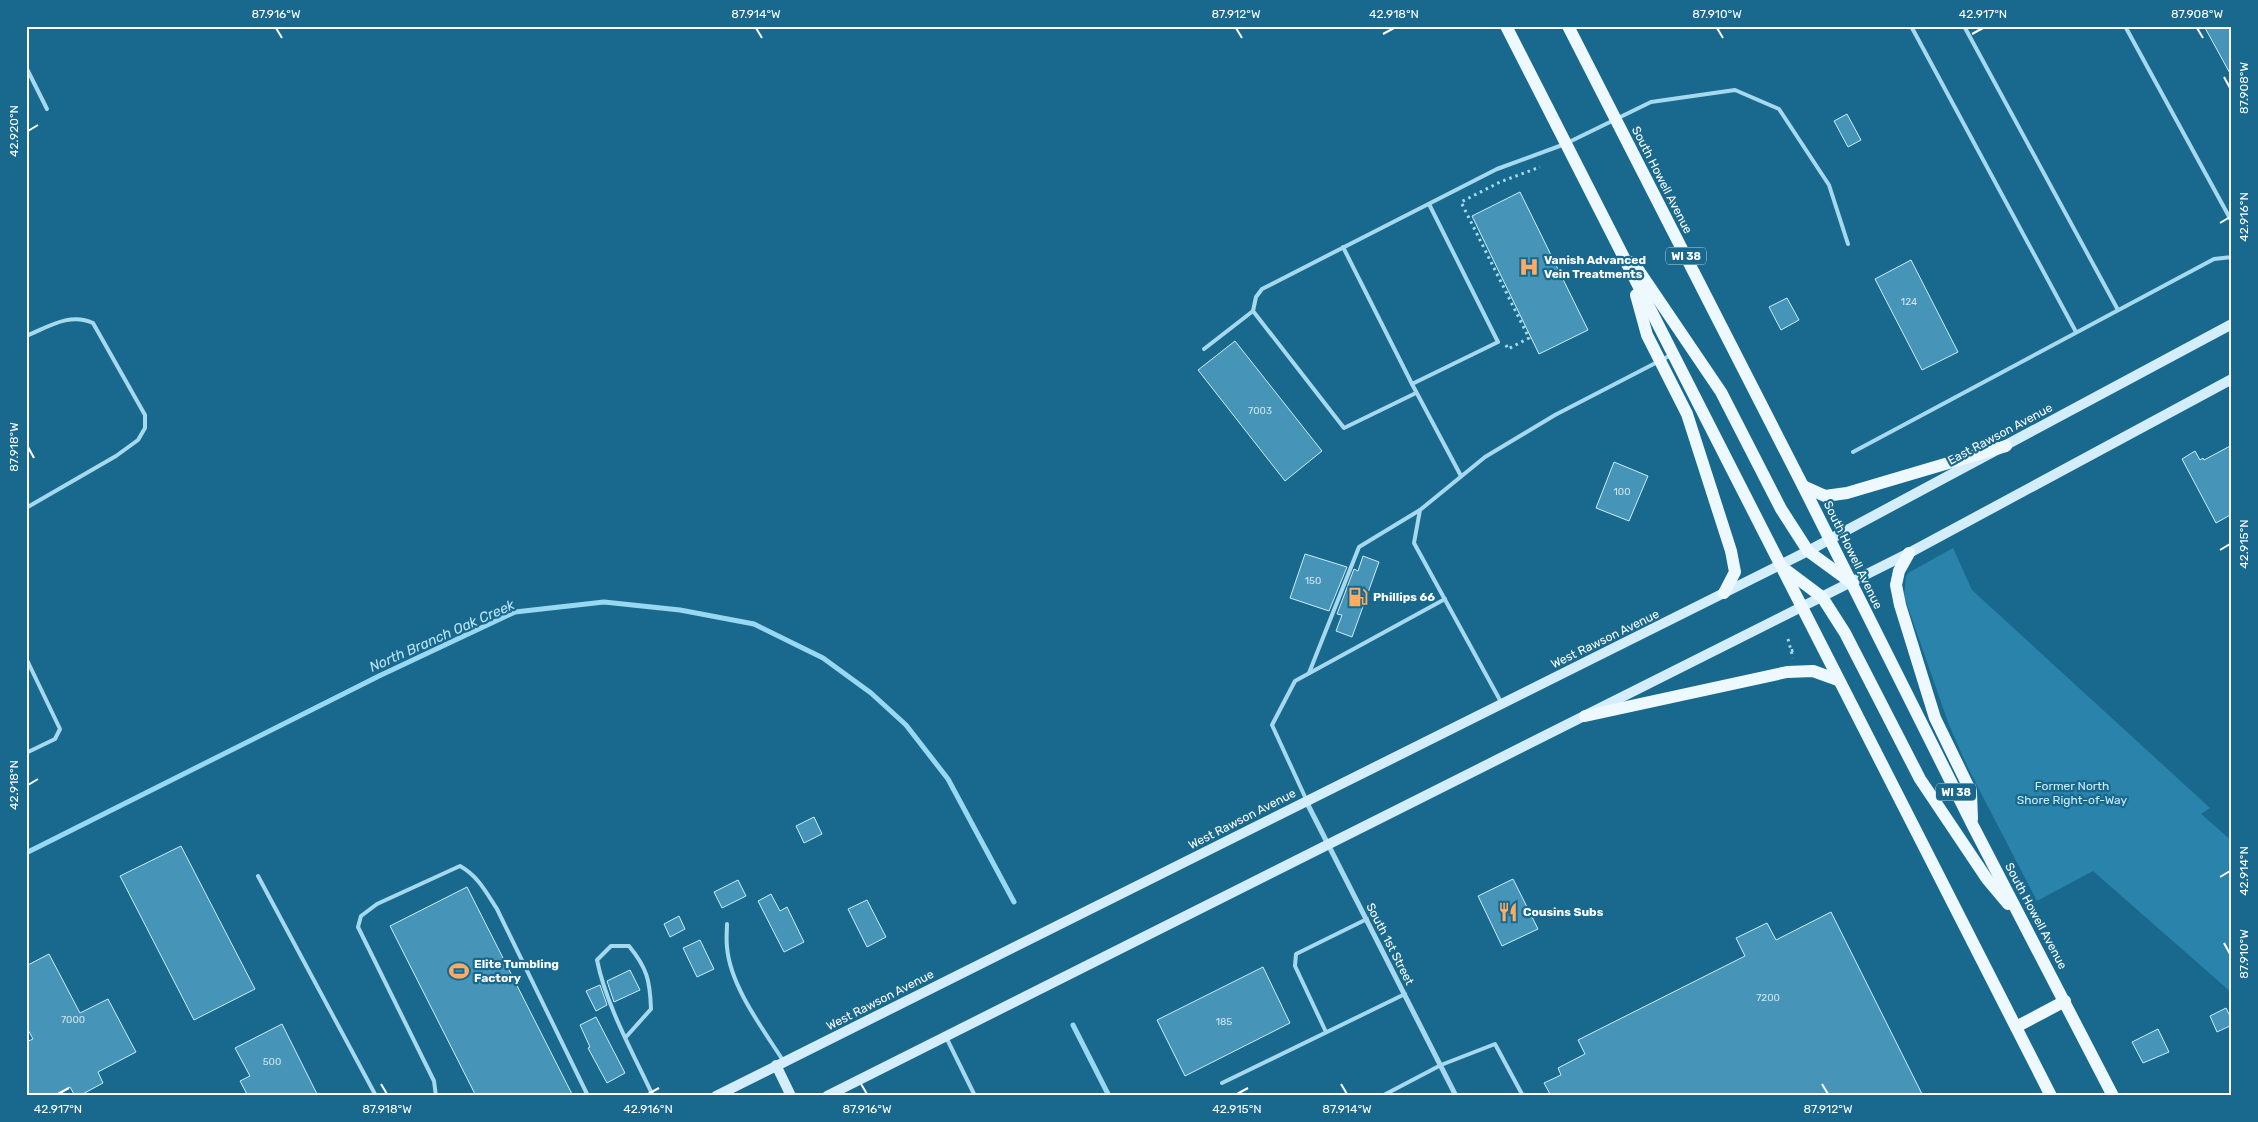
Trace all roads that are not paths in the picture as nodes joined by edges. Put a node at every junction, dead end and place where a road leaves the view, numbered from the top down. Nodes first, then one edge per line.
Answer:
1 (30, 26) edge
2 (1506, 26) edge
3 (1568, 26) edge
4 (1910, 26) edge
5 (1964, 26) edge
6 (2125, 26) edge
7 (26, 28) edge
8 (26, 67) edge
9 (47, 109) dead end
10 (1615, 119) junction
11 (1565, 144) junction
12 (1429, 204) junction
13 (1604, 219) junction
14 (2232, 222) edge
15 (1848, 244) dead end
16 (1343, 247) junction
17 (2232, 257) edge
18 (1630, 271) junction
19 (2118, 310) junction
20 (1253, 311) junction
21 (2232, 324) edge
22 (2076, 332) junction
23 (26, 336) edge
24 (1204, 349) dead end
25 (1673, 354) junction
26 (1660, 360) junction
27 (2232, 379) edge
28 (1412, 384) junction
29 (1416, 392) junction
30 (2006, 446) junction
31 (1853, 452) dead end
32 (1461, 476) junction
33 (1803, 486) junction
34 (26, 508) edge
35 (1420, 510) junction
36 (1830, 540) junction
37 (1808, 551) junction
38 (1909, 553) junction
39 (1780, 566) junction
40 (1851, 582) junction
41 (1724, 593) junction
42 (1822, 597) junction
43 (1445, 599) junction
44 (1801, 607) junction
45 (26, 658) edge
46 (1309, 673) junction
47 (1838, 680) junction
48 (1502, 704) junction
49 (1585, 716) junction
50 (26, 753) edge
51 (1306, 801) junction
52 (1972, 824) junction
53 (1329, 846) junction
54 (258, 876) dead end
55 (1367, 919) junction
56 (2023, 921) junction
57 (727, 924) dead end
58 (1405, 994) junction
59 (2065, 1001) junction
60 (2016, 1027) junction
61 (1326, 1032) junction
62 (626, 1037) junction
63 (946, 1037) junction
64 (780, 1064) junction
65 (1441, 1065) junction
66 (1222, 1083) dead end
67 (376, 1096) edge
68 (436, 1096) edge
69 (588, 1096) edge
70 (653, 1096) edge
71 (716, 1096) edge
72 (791, 1096) edge
73 (827, 1096) edge
74 (975, 1096) edge
75 (1382, 1096) edge
76 (1456, 1096) edge
77 (1523, 1096) edge
78 (2051, 1096) edge
79 (2113, 1096) edge

1 - 7 lane
2 - 11 main road
3 - 10 main road, South Howell Avenue / WI 38
4 - 22 lane
5 - 19 lane
6 - 14 lane
8 - 9 lane
10 - 11 lane
10 - 15 lane
10 - 33 main road, South Howell Avenue / WI 38
11 - 12 lane
11 - 13 main road
12 - 16 lane
12 - 28 lane
13 - 18 main road
13 - 37 main road
16 - 20 lane
16 - 28 lane
17 - 19 lane
18 - 25 main road
18 - 26 main road
19 - 22 lane
20 - 24 lane
20 - 29 lane
21 - 30 main road, East Rawson Avenue
22 - 31 lane
23 - 34 lane
25 - 26 lane
25 - 39 main road
26 - 32 lane
26 - 41 main road
27 - 38 main road
28 - 29 lane
29 - 32 lane
30 - 33 main road
30 - 36 main road, East Rawson Avenue
32 - 35 lane
33 - 36 main road, South Howell Avenue / WI 38
35 - 43 lane
35 - 46 lane
36 - 37 main road, East Rawson Avenue
36 - 40 main road, South Howell Avenue / WI 38
37 - 39 main road, East Rawson Avenue
37 - 40 main road
38 - 40 main road
38 - 52 main road
39 - 41 main road, West Rawson Avenue
39 - 42 main road
39 - 44 main road
40 - 42 main road
40 - 52 main road, South Howell Avenue / WI 38
41 - 48 main road, West Rawson Avenue
42 - 44 main road
42 - 56 main road
43 - 46 lane
43 - 48 lane
44 - 47 main road
44 - 49 main road
45 - 50 lane
46 - 51 lane
47 - 49 main road
47 - 60 main road
48 - 51 main road, West Rawson Avenue
49 - 53 main road
51 - 53 street, South 1st Street
51 - 64 main road, West Rawson Avenue
52 - 56 main road, South Howell Avenue / WI 38
53 - 55 street, South 1st Street
53 - 63 main road
54 - 67 lane
55 - 58 street, South 1st Street
55 - 61 lane
56 - 59 main road, South Howell Avenue / WI 38
57 - 64 lane
58 - 61 lane
58 - 65 street, South 1st Street
59 - 60 main road
59 - 79 main road, South Howell Avenue / WI 38
60 - 78 main road
61 - 66 lane
62 - 62 lane
62 - 70 lane
63 - 73 main road
63 - 74 lane
64 - 71 main road, West Rawson Avenue
64 - 72 main road
65 - 75 lane
65 - 76 street, South 1st Street
65 - 77 lane
68 - 69 lane

